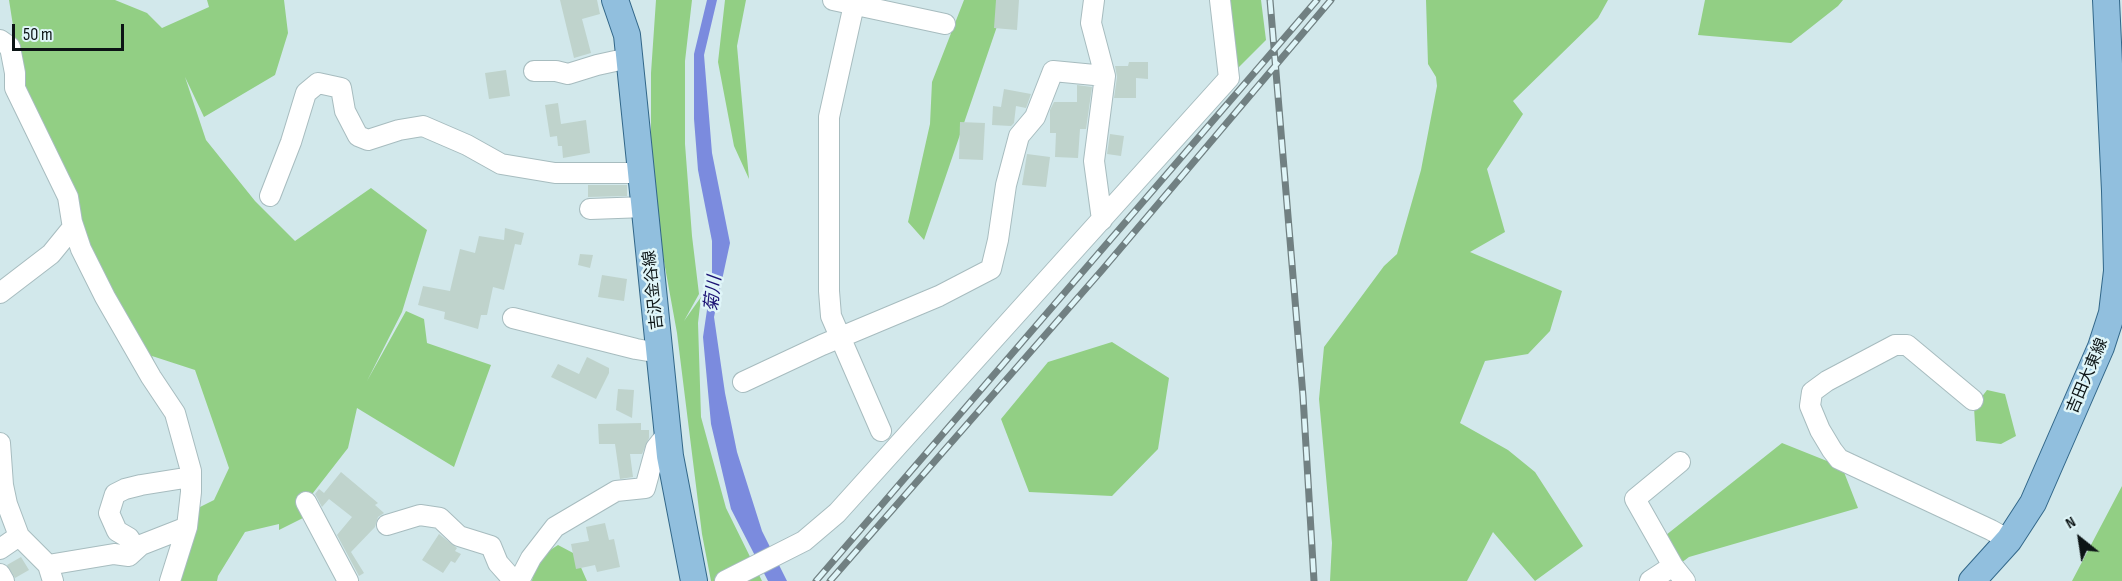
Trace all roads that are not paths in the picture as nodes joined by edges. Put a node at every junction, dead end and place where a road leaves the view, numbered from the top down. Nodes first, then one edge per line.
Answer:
1 (615, 0) edge
2 (833, 0) edge
3 (1094, 0) edge
4 (1220, 0) edge
5 (2106, 0) edge
6 (855, 2) edge
7 (945, 24) dead end
8 (0, 40) edge
9 (629, 58) junction
10 (534, 71) dead end
11 (1105, 76) junction
12 (641, 172) junction
13 (2119, 191) edge
14 (270, 196) dead end
15 (645, 207) junction
16 (590, 209) dead end
17 (1102, 220) junction
18 (73, 227) junction
19 (0, 292) edge
20 (513, 318) dead end
21 (840, 338) junction
22 (660, 353) junction
23 (743, 382) dead end
24 (1973, 400) dead end
25 (881, 431) dead end
26 (668, 433) junction
27 (0, 443) edge
28 (1680, 462) dead end
29 (191, 477) junction
30 (306, 502) dead end
31 (387, 525) dead end
32 (187, 527) junction
33 (19, 536) junction
34 (2009, 540) junction
35 (0, 549) edge
36 (136, 549) junction
37 (50, 573) edge
38 (0, 574) edge
39 (1679, 574) edge
40 (4, 581) edge
41 (170, 581) edge
42 (348, 581) edge
43 (514, 581) edge
44 (519, 581) edge
45 (694, 581) edge
46 (724, 581) edge
47 (1650, 581) edge
48 (1972, 581) edge

1 - 9 main road, 吉沢金谷線
2 - 6 street
3 - 11 street
4 - 17 street
5 - 13 main road, 吉田大東線
6 - 7 street
6 - 21 street
8 - 18 street
9 - 10 street
9 - 12 main road, 吉沢金谷線
11 - 17 street
11 - 21 street
12 - 14 street
12 - 15 main road, 吉沢金谷線
13 - 34 main road, 吉田大東線
15 - 16 street
15 - 22 main road, 吉沢金谷線
17 - 46 street
18 - 19 street
18 - 29 street
20 - 22 street
21 - 23 street
21 - 25 street
22 - 26 main road, 吉沢金谷線
24 - 34 street
26 - 44 street
26 - 45 main road, 吉沢金谷線
27 - 33 street
28 - 39 street
29 - 32 street
29 - 36 street
30 - 42 street
31 - 43 street
32 - 36 street
32 - 41 street
33 - 35 street
33 - 37 street
34 - 48 main road, 吉田大東線
36 - 37 street
38 - 40 street
39 - 47 street

